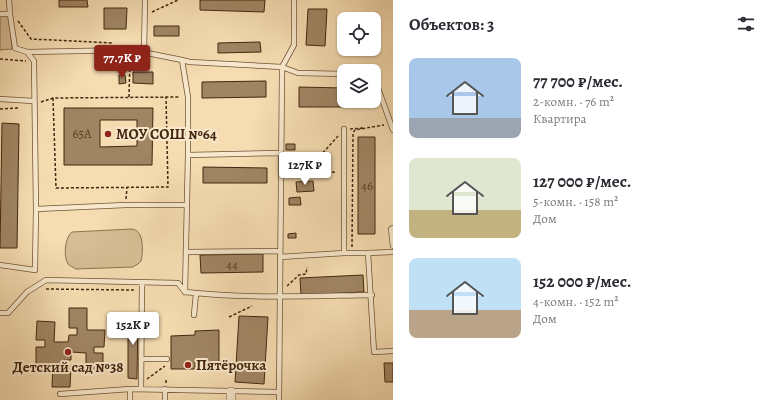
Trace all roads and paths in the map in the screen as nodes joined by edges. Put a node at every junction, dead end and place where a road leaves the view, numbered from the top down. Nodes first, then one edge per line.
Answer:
1 (9, 0) edge
2 (145, 0) edge
3 (294, 0) edge
4 (10, 12) junction
5 (0, 14) edge
6 (114, 43) dead end
7 (27, 52) junction
8 (144, 52) junction
9 (182, 60) junction
10 (282, 67) junction
11 (337, 74) edge
12 (381, 96) edge
13 (166, 97) junction
14 (188, 97) junction
15 (53, 98) junction
16 (0, 99) edge
17 (34, 103) junction
18 (19, 108) dead end
19 (0, 109) edge
20 (391, 124) junction
21 (372, 127) junction
22 (344, 130) junction
23 (393, 130) edge
24 (281, 153) junction
25 (188, 155) junction
26 (336, 172) dead end
27 (281, 176) junction
28 (127, 188) junction
29 (126, 205) junction
30 (186, 205) junction
31 (36, 209) junction
32 (393, 228) edge
33 (393, 246) edge
34 (280, 251) junction
35 (186, 252) junction
36 (393, 252) edge
37 (344, 253) junction
38 (352, 253) junction
39 (368, 253) junction
40 (280, 257) junction
41 (0, 266) edge
42 (307, 267) dead end
43 (142, 282) junction
44 (32, 288) junction
45 (142, 290) junction
46 (185, 292) junction
47 (196, 293) junction
48 (280, 294) junction
49 (372, 295) junction
50 (252, 306) dead end
51 (0, 313) edge
52 (194, 315) dead end
53 (229, 317) dead end
54 (393, 351) edge
55 (141, 359) junction
56 (167, 359) dead end
57 (167, 365) dead end
58 (141, 383) junction
59 (130, 389) junction
60 (141, 389) junction
61 (165, 389) junction
62 (278, 392) junction
63 (60, 394) dead end
64 (231, 396) edge
65 (130, 400) edge
66 (166, 400) edge
67 (279, 400) edge

1 - 4 lane
2 - 8 lane
3 - 10 lane
4 - 5 lane
4 - 6 path
4 - 7 lane
7 - 8 lane
7 - 17 lane
8 - 9 lane
9 - 10 lane
9 - 14 lane
10 - 11 lane
10 - 24 lane
12 - 20 lane
13 - 14 path
13 - 15 path
13 - 28 path
14 - 25 lane
15 - 17 path
15 - 28 path
16 - 17 lane
17 - 31 lane
18 - 19 path
20 - 21 path
20 - 23 lane
21 - 22 path
21 - 38 path
22 - 27 path
22 - 37 lane
24 - 25 lane
24 - 27 lane
25 - 30 lane
26 - 27 path
27 - 34 lane
28 - 29 path
29 - 30 lane
29 - 31 lane
30 - 35 lane
31 - 41 lane
32 - 33 lane
34 - 35 lane
34 - 40 lane
35 - 46 lane
36 - 39 lane
37 - 38 lane
37 - 40 lane
38 - 39 lane
39 - 49 lane
40 - 48 lane
42 - 48 path
43 - 44 lane
43 - 45 lane
43 - 46 lane
44 - 45 path
44 - 51 lane
45 - 55 lane
46 - 47 lane
47 - 48 lane
47 - 52 lane
48 - 49 lane
48 - 62 lane
49 - 54 lane
50 - 53 path
55 - 56 lane
55 - 58 lane
57 - 58 path
58 - 60 lane
59 - 60 lane
59 - 63 lane
59 - 65 lane
60 - 61 lane
61 - 64 lane
61 - 66 lane
62 - 64 lane
62 - 67 lane

